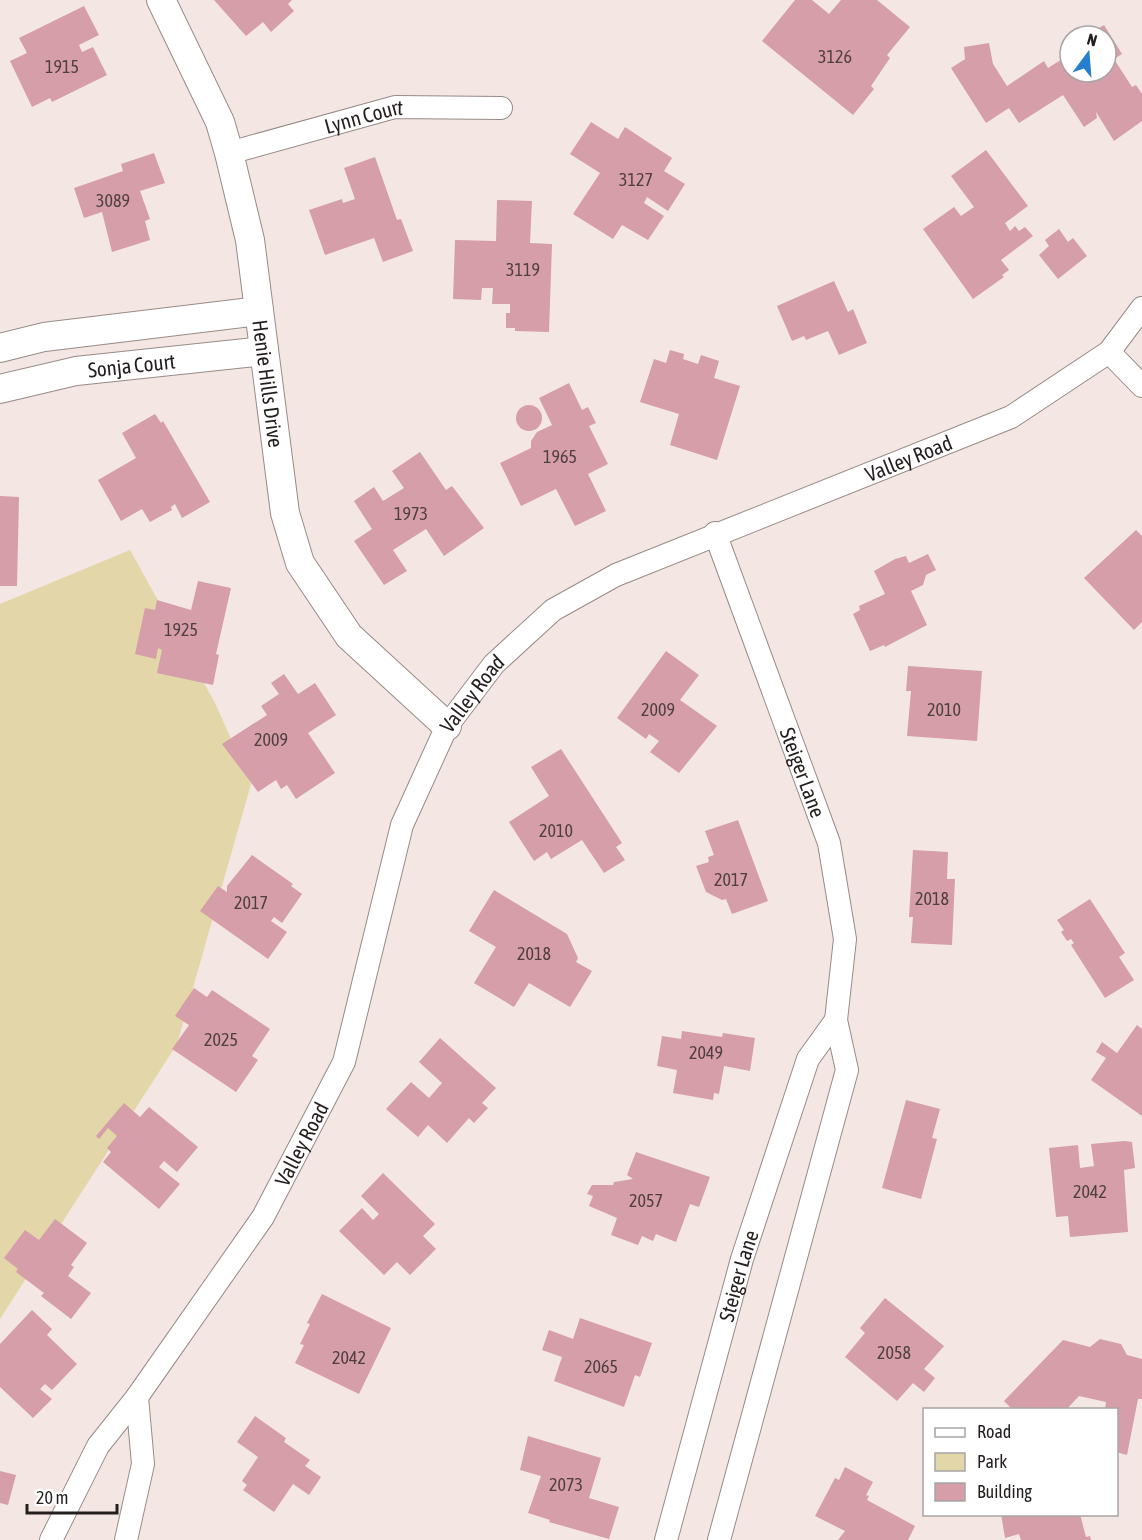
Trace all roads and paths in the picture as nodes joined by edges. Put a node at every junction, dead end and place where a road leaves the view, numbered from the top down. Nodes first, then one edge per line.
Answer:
1 (161, 0) edge
2 (501, 108) dead end
3 (229, 153) junction
4 (1142, 308) edge
5 (259, 311) junction
6 (0, 348) edge
7 (264, 351) junction
8 (1109, 352) junction
9 (1142, 386) edge
10 (0, 389) edge
11 (715, 533) junction
12 (447, 726) junction
13 (836, 1020) junction
14 (137, 1397) junction
15 (51, 1540) edge
16 (126, 1540) edge
17 (666, 1540) edge
18 (719, 1540) edge

1 - 3 street, Henie Hills Drive
2 - 3 street, Lynn Court
3 - 5 street, Henie Hills Drive
4 - 8 street, Valley Road
5 - 6 street, Sonja Court
5 - 7 street, Henie Hills Drive
7 - 10 street, Sonja Court
7 - 12 street, Henie Hills Drive
8 - 9 street
8 - 11 street, Valley Road
11 - 12 street, Valley Road
11 - 13 street, Steiger Lane
12 - 14 street, Valley Road
13 - 17 street, Steiger Lane
13 - 18 street, Steiger Lane
14 - 15 street, Valley Road
14 - 16 street

